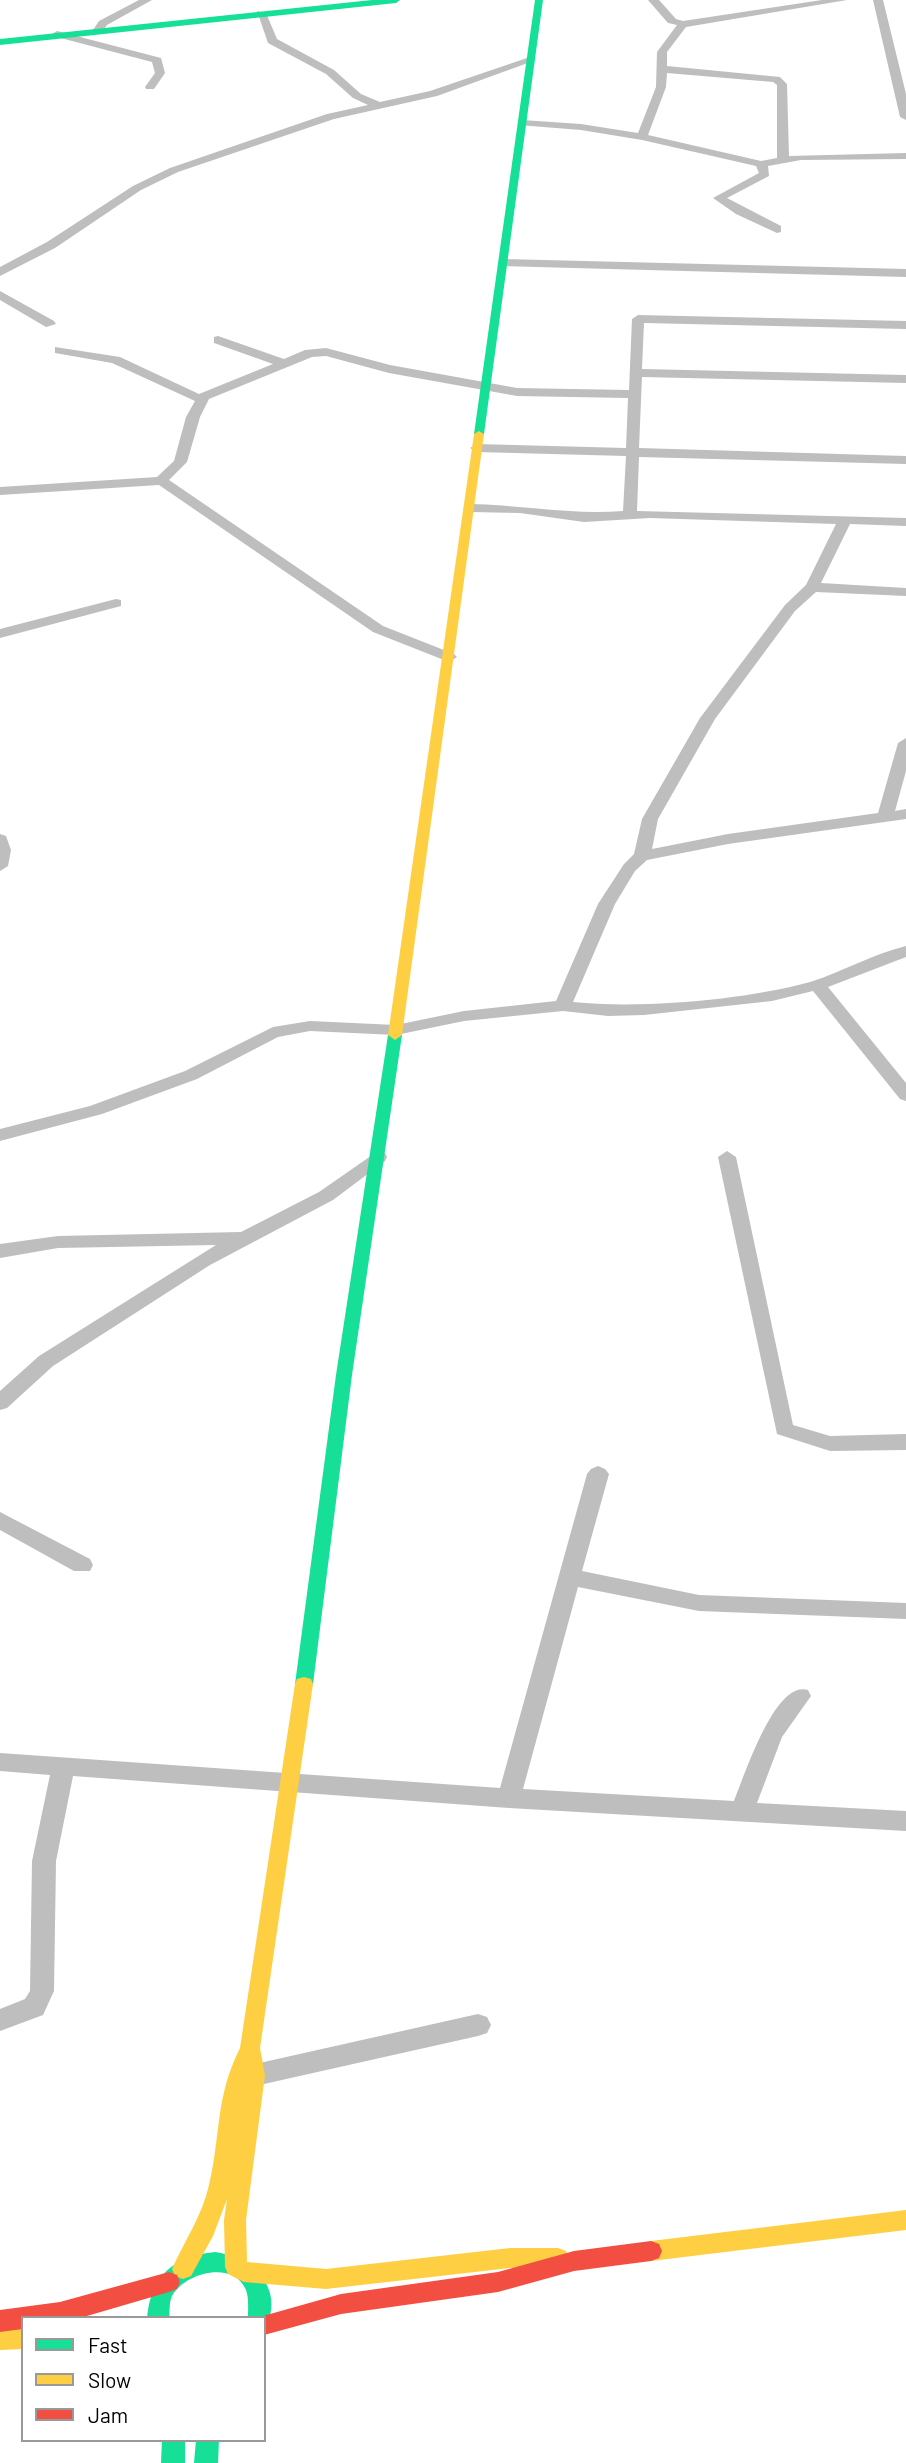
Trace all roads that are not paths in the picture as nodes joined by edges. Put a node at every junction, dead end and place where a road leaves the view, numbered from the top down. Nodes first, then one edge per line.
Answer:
1 (147, 0) edge
2 (396, 0) edge
3 (539, 0) edge
4 (653, 0) edge
5 (842, 0) edge
6 (878, 0) edge
7 (261, 13) junction
8 (683, 24) junction
9 (98, 30) junction
10 (57, 34) junction
11 (0, 42) edge
12 (531, 60) junction
13 (662, 69) junction
14 (150, 87) dead end
15 (377, 105) junction
16 (906, 117) edge
17 (522, 123) junction
18 (642, 137) junction
19 (904, 157) edge
20 (783, 158) junction
21 (761, 164) junction
22 (777, 229) dead end
23 (504, 263) junction
24 (0, 272) edge
25 (906, 273) edge
26 (0, 295) edge
27 (51, 324) dead end
28 (906, 325) edge
29 (218, 340) dead end
30 (60, 350) dead end
31 (283, 363) junction
32 (636, 373) junction
33 (906, 379) edge
34 (484, 387) junction
35 (637, 394) junction
36 (202, 400) junction
37 (477, 448) junction
38 (633, 453) junction
39 (906, 460) edge
40 (161, 480) junction
41 (0, 491) edge
42 (470, 508) junction
43 (630, 515) junction
44 (844, 522) junction
45 (906, 522) edge
46 (812, 587) junction
47 (906, 592) edge
48 (116, 603) dead end
49 (0, 634) edge
50 (449, 657) junction
51 (906, 743) edge
52 (906, 814) edge
53 (885, 817) junction
54 (0, 839) edge
55 (642, 856) junction
56 (0, 866) edge
57 (906, 951) edge
58 (817, 985) junction
59 (563, 1006) junction
60 (396, 1030) junction
61 (906, 1095) edge
62 (0, 1135) edge
63 (378, 1157) junction
64 (727, 1157) dead end
65 (240, 1238) junction
66 (0, 1251) edge
67 (0, 1403) edge
68 (906, 1442) edge
69 (598, 1474) dead end
70 (0, 1520) edge
71 (82, 1565) dead end
72 (571, 1577) junction
73 (906, 1611) edge
74 (800, 1696) dead end
75 (0, 1762) edge
76 (63, 1766) junction
77 (290, 1782) junction
78 (509, 1798) junction
79 (741, 1811) junction
80 (906, 1821) edge
81 (0, 2020) edge
82 (478, 2025) dead end
83 (250, 2048) junction
84 (255, 2075) junction
85 (906, 2220) edge
86 (574, 2261) junction
87 (183, 2269) junction
88 (240, 2269) junction
89 (169, 2282) junction
90 (38, 2316) edge
91 (158, 2316) edge
92 (258, 2316) edge
93 (21, 2318) edge
94 (0, 2321) edge
95 (266, 2323) edge
96 (21, 2338) edge
97 (0, 2339) edge
98 (174, 2442) edge
99 (208, 2442) edge
100 (173, 2463) edge
101 (206, 2463) edge

1 - 9 street
2 - 7 main road
3 - 12 main road
4 - 8 street
5 - 8 street
6 - 16 street
7 - 9 main road
7 - 15 street
8 - 13 street
9 - 10 main road
10 - 11 main road
10 - 14 street
12 - 15 street
12 - 17 main road
13 - 18 street
13 - 20 street
15 - 24 street
17 - 18 street
17 - 23 main road
18 - 21 street
19 - 20 street
20 - 21 street
21 - 22 street
23 - 25 street
23 - 34 main road
26 - 27 street
28 - 32 street
29 - 31 street
30 - 36 street
31 - 34 street
31 - 36 street
32 - 33 street
32 - 35 street
34 - 35 street
34 - 37 main road
35 - 38 street
36 - 40 street
37 - 38 street
37 - 42 main road
38 - 39 street
38 - 43 street
40 - 41 street
40 - 50 street
42 - 43 street
42 - 50 main road
43 - 44 street
44 - 45 street
44 - 46 street
46 - 47 street
46 - 55 street
48 - 49 street
50 - 60 main road
51 - 53 street
52 - 53 street
53 - 55 street
54 - 56 street
55 - 59 street
57 - 58 street
58 - 59 street
58 - 61 street
59 - 60 street
60 - 62 street
60 - 63 main road
63 - 65 street
63 - 77 main road
64 - 68 street
65 - 66 street
65 - 67 street
69 - 72 street
70 - 71 street
72 - 73 street
72 - 78 street
74 - 79 street
75 - 76 street
76 - 77 street
76 - 81 street
77 - 78 street
77 - 83 main road
78 - 79 street
79 - 80 street
82 - 84 street
83 - 84 main road
83 - 87 main road
84 - 88 main road
85 - 86 main road
86 - 88 main road
86 - 95 main road
87 - 88 main road
87 - 89 main road
88 - 92 main road
89 - 90 main road
89 - 91 main road
93 - 94 main road
96 - 97 main road
98 - 100 main road
99 - 101 main road

